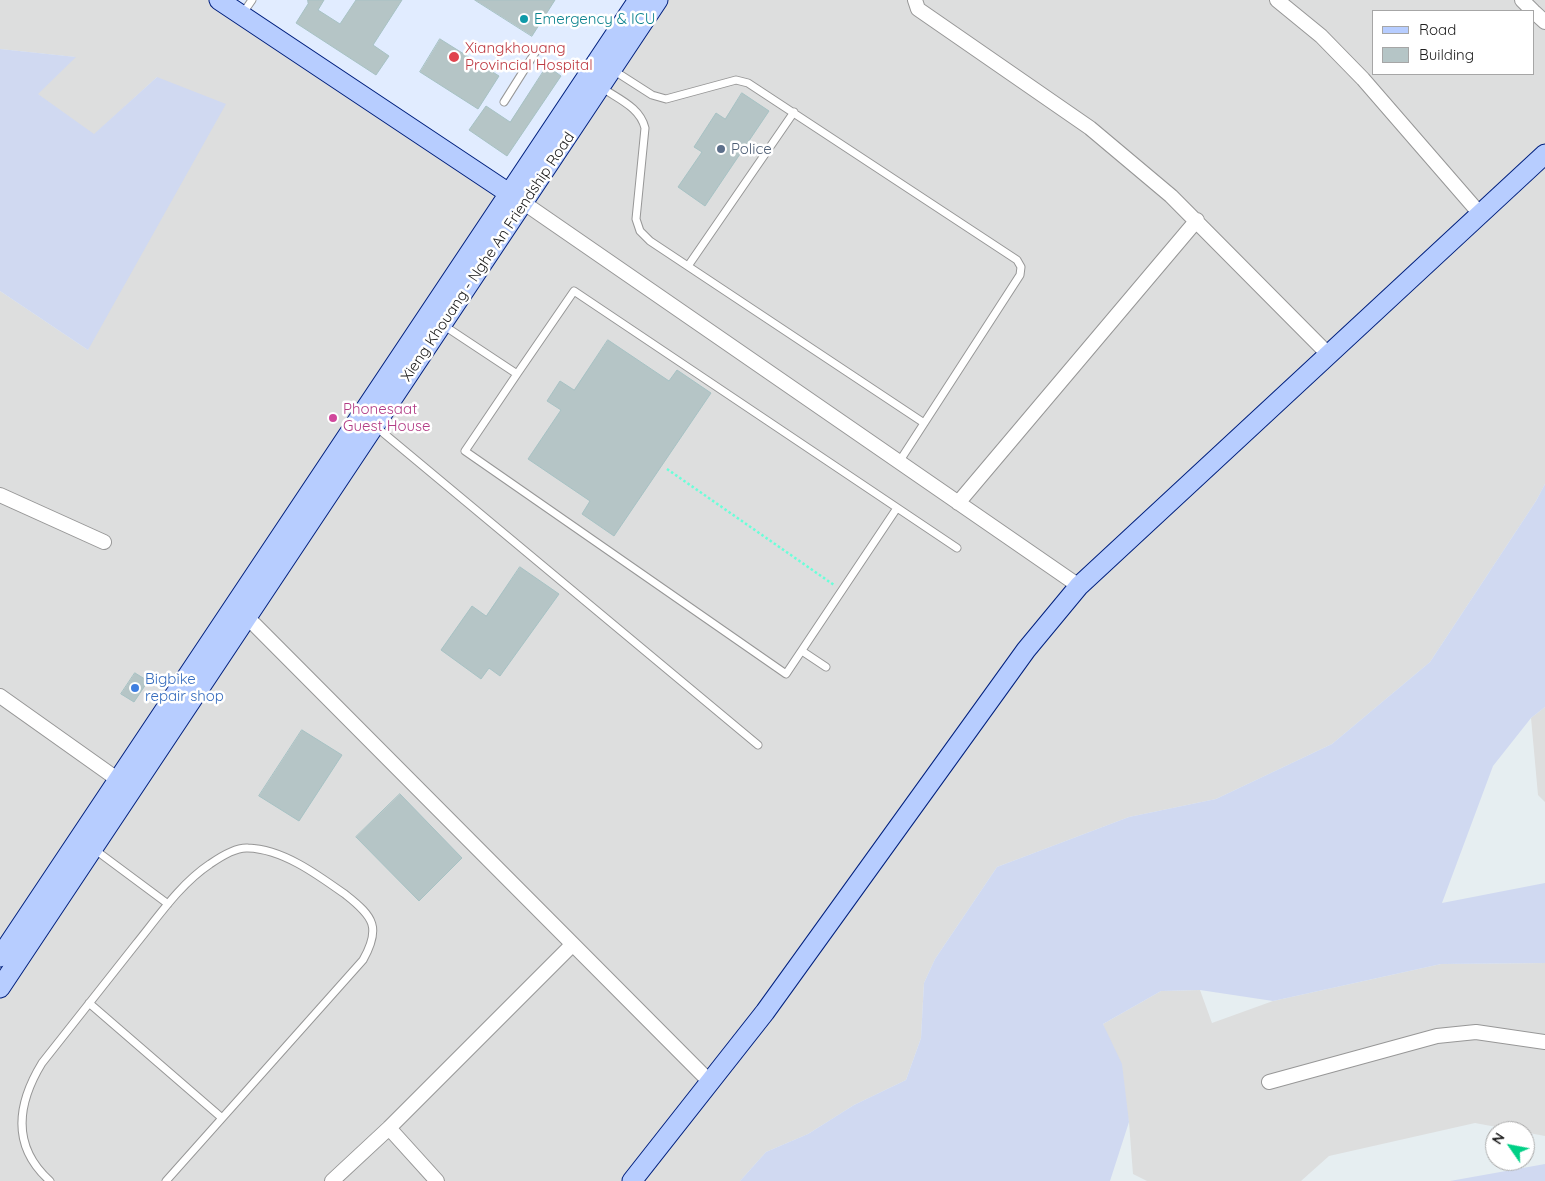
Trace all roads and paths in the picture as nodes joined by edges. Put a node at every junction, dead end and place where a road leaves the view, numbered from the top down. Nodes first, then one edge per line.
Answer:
1 (219, 0) edge
2 (638, 0) edge
3 (658, 0) edge
4 (915, 0) edge
5 (1277, 0) edge
6 (1522, 0) edge
7 (248, 7) edge
8 (1532, 10) edge
9 (1535, 13) edge
10 (1545, 22) edge
11 (538, 48) dead end
12 (612, 70) junction
13 (600, 87) junction
14 (504, 102) dead end
15 (794, 112) junction
16 (1545, 154) edge
17 (516, 198) junction
18 (1481, 215) junction
19 (1197, 220) junction
20 (688, 266) junction
21 (443, 325) junction
22 (1329, 355) junction
23 (517, 374) junction
24 (924, 423) junction
25 (375, 426) junction
26 (899, 462) junction
27 (666, 469) dead end
28 (0, 495) edge
29 (958, 503) junction
30 (897, 508) junction
31 (104, 542) dead end
32 (957, 548) dead end
33 (1078, 586) junction
34 (842, 591) junction
35 (240, 612) junction
36 (802, 651) junction
37 (826, 667) dead end
38 (0, 696) edge
39 (758, 745) dead end
40 (118, 778) junction
41 (92, 848) junction
42 (168, 904) junction
43 (572, 945) junction
44 (0, 957) edge
45 (0, 988) edge
46 (89, 1003) junction
47 (1545, 1042) edge
48 (710, 1082) junction
49 (1269, 1082) dead end
50 (222, 1118) junction
51 (388, 1128) junction
52 (50, 1181) edge
53 (166, 1181) edge
54 (332, 1181) edge
55 (437, 1181) edge
56 (632, 1181) edge

1 - 7 street
2 - 17 street, Xieng Khouang - Nghe An Friendship Road
3 - 12 street, Xieng Khouang - Nghe An Friendship Road
4 - 19 street
5 - 18 street
6 - 8 street
7 - 17 street
9 - 10 street
11 - 14 lane
12 - 13 street, Xieng Khouang - Nghe An Friendship Road
12 - 15 lane
13 - 17 street, Xieng Khouang - Nghe An Friendship Road
13 - 20 lane
15 - 20 lane
15 - 24 lane
16 - 18 street
17 - 21 street, Xieng Khouang - Nghe An Friendship Road
17 - 26 street
17 - 35 street, Xieng Khouang - Nghe An Friendship Road
18 - 22 street
19 - 22 street
19 - 29 street
20 - 24 lane
21 - 23 lane
21 - 25 street, Xieng Khouang - Nghe An Friendship Road
22 - 33 street
23 - 30 lane
23 - 36 lane
24 - 26 lane
25 - 35 street, Xieng Khouang - Nghe An Friendship Road
25 - 39 lane
26 - 29 street
27 - 34 path
28 - 31 street
29 - 33 street
30 - 32 lane
30 - 34 lane
33 - 48 street
34 - 36 lane
35 - 40 street, Xieng Khouang - Nghe An Friendship Road
35 - 41 street, Xieng Khouang - Nghe An Friendship Road
35 - 43 street
36 - 37 lane
38 - 40 street
40 - 44 street, Xieng Khouang - Nghe An Friendship Road
41 - 42 lane
41 - 45 street, Xieng Khouang - Nghe An Friendship Road
42 - 46 lane
42 - 50 lane
43 - 48 street
43 - 51 street
46 - 50 lane
46 - 52 lane
47 - 49 street
48 - 56 street
50 - 53 lane
51 - 54 street
51 - 55 street

